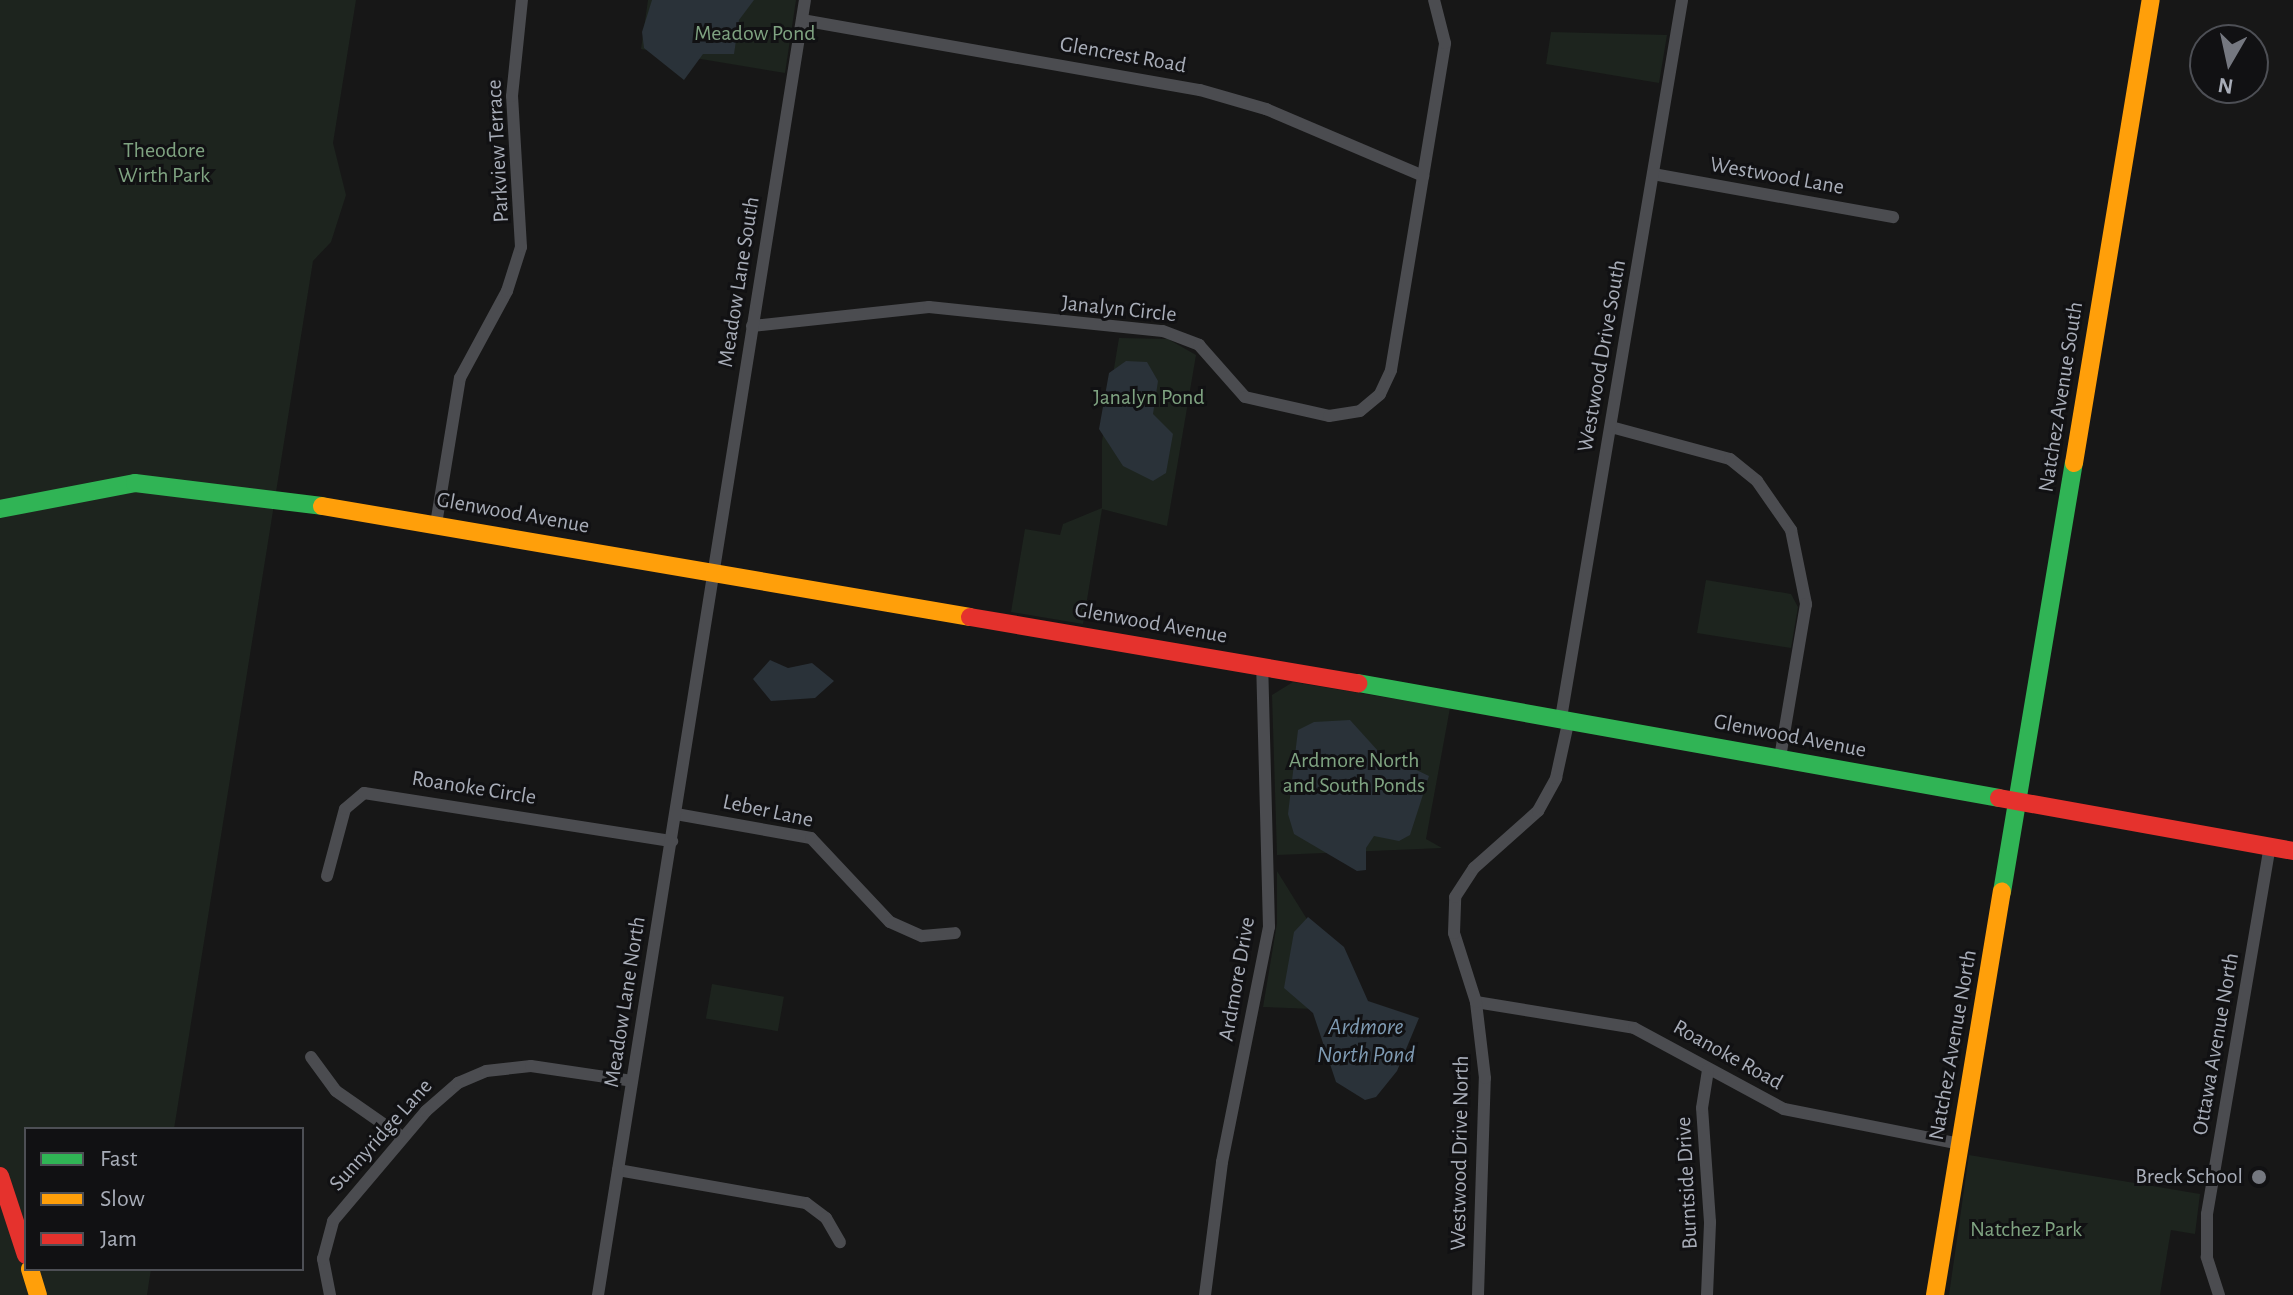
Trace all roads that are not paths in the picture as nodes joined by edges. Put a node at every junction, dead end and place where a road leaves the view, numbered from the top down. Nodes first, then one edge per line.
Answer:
1 (522, 0) edge
2 (805, 0) edge
3 (1434, 0) edge
4 (1682, 0) edge
5 (2151, 0) edge
6 (802, 20) junction
7 (1653, 174) junction
8 (1423, 176) junction
9 (1893, 217) dead end
10 (752, 326) junction
11 (1611, 427) junction
12 (0, 509) edge
13 (436, 524) junction
14 (712, 571) junction
15 (1262, 667) junction
16 (1565, 718) junction
17 (1780, 758) junction
18 (2017, 802) junction
19 (676, 814) junction
20 (672, 841) junction
21 (2270, 847) junction
22 (2293, 851) edge
23 (327, 876) dead end
24 (955, 933) dead end
25 (1476, 1002) junction
26 (311, 1057) dead end
27 (1708, 1069) junction
28 (632, 1081) junction
29 (402, 1137) junction
30 (1960, 1144) junction
31 (618, 1170) junction
32 (0, 1176) edge
33 (840, 1242) dead end
34 (24, 1249) edge
35 (31, 1271) edge
36 (38, 1295) edge
37 (330, 1295) edge
38 (598, 1295) edge
39 (1205, 1295) edge
40 (1478, 1295) edge
41 (1707, 1295) edge
42 (1935, 1295) edge
43 (2219, 1295) edge

1 - 13 street, Parkview Terrace
2 - 6 street, Meadow Lane South
3 - 8 street, Janalyn Circle
4 - 7 street, Westwood Drive South
5 - 18 street, Natchez Avenue South
6 - 8 street, Glencrest Road
6 - 10 street, Meadow Lane South
7 - 9 street, Westwood Lane
7 - 11 street, Westwood Drive South
8 - 10 street, Janalyn Circle
10 - 14 street, Meadow Lane South
11 - 16 street, Westwood Drive South
11 - 17 street
12 - 13 street, Glenwood Avenue
13 - 14 street, Glenwood Avenue
14 - 15 street, Glenwood Avenue
14 - 19 street
15 - 16 street, Glenwood Avenue
15 - 39 street, Ardmore Drive
16 - 17 street, Glenwood Avenue
16 - 25 street, Westwood Drive North
17 - 18 street, Glenwood Avenue
18 - 21 street, Glenwood Avenue
18 - 30 street, Natchez Avenue North
19 - 20 street, Meadow Lane North
19 - 24 street, Leber Lane
20 - 23 street, Roanoke Circle
20 - 28 street, Meadow Lane North
21 - 22 street, Glenwood Avenue
21 - 43 street, Ottawa Avenue North
25 - 27 street, Roanoke Road
25 - 40 street, Westwood Drive North
26 - 29 street
27 - 30 street, Roanoke Road
27 - 41 street, Burntside Drive
28 - 29 street, Sunnyridge Lane
28 - 31 street, Meadow Lane North
29 - 37 street, Sunnyridge Lane
30 - 42 street, Natchez Avenue North
31 - 33 street
31 - 38 street, Meadow Lane North
32 - 34 street
35 - 36 street

